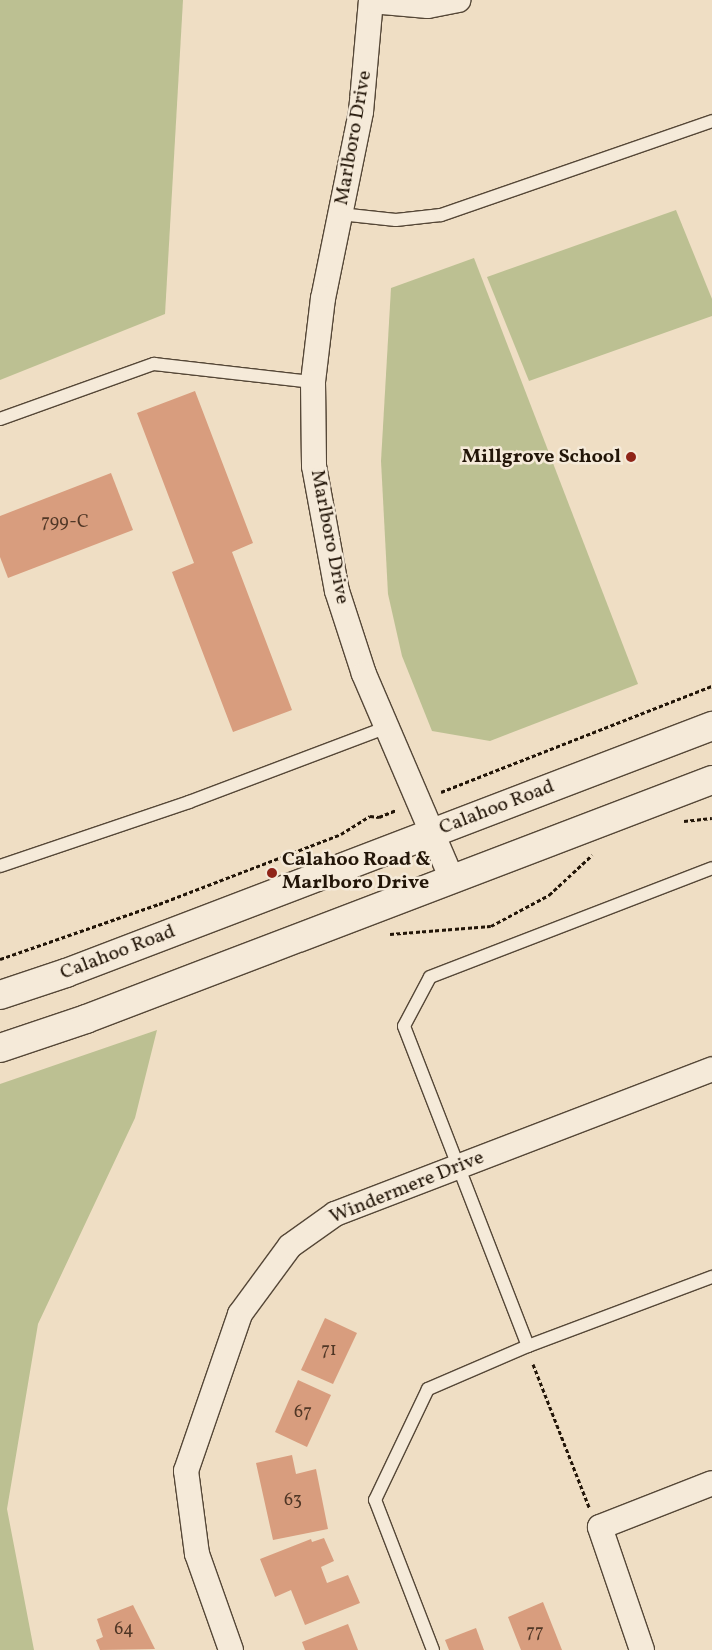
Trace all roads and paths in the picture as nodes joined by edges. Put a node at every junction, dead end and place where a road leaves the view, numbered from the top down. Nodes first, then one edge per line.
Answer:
1 (370, 0) edge
2 (458, 0) edge
3 (712, 121) edge
4 (340, 214) junction
5 (313, 382) junction
6 (0, 419) edge
7 (712, 686) edge
8 (712, 726) edge
9 (385, 728) junction
10 (712, 780) edge
11 (417, 802) junction
12 (712, 818) edge
13 (678, 821) dead end
14 (431, 833) junction
15 (595, 852) dead end
16 (0, 866) edge
17 (712, 868) edge
18 (452, 879) junction
19 (382, 934) dead end
20 (0, 959) edge
21 (0, 995) edge
22 (0, 1048) edge
23 (712, 1069) edge
24 (458, 1167) junction
25 (712, 1277) edge
26 (528, 1346) junction
27 (712, 1483) edge
28 (600, 1528) junction
29 (231, 1650) edge
30 (432, 1650) edge
31 (642, 1650) edge

1 - 2 street
1 - 4 street, Marlboro Drive
3 - 4 lane
4 - 5 street, Marlboro Drive
5 - 6 lane
5 - 9 street, Marlboro Drive
7 - 11 path
8 - 14 main road, Calahoo Road
9 - 11 street, Marlboro Drive
9 - 16 lane
10 - 18 main road
11 - 14 street, Marlboro Drive
11 - 20 path
12 - 13 path
14 - 18 street, Marlboro Drive
14 - 21 main road, Calahoo Road
15 - 19 path
17 - 24 lane
18 - 22 main road
23 - 24 street, Windermere Drive
24 - 26 lane
24 - 29 street, Windermere Drive
25 - 26 lane
26 - 28 path
26 - 30 lane
27 - 28 street
28 - 31 street

